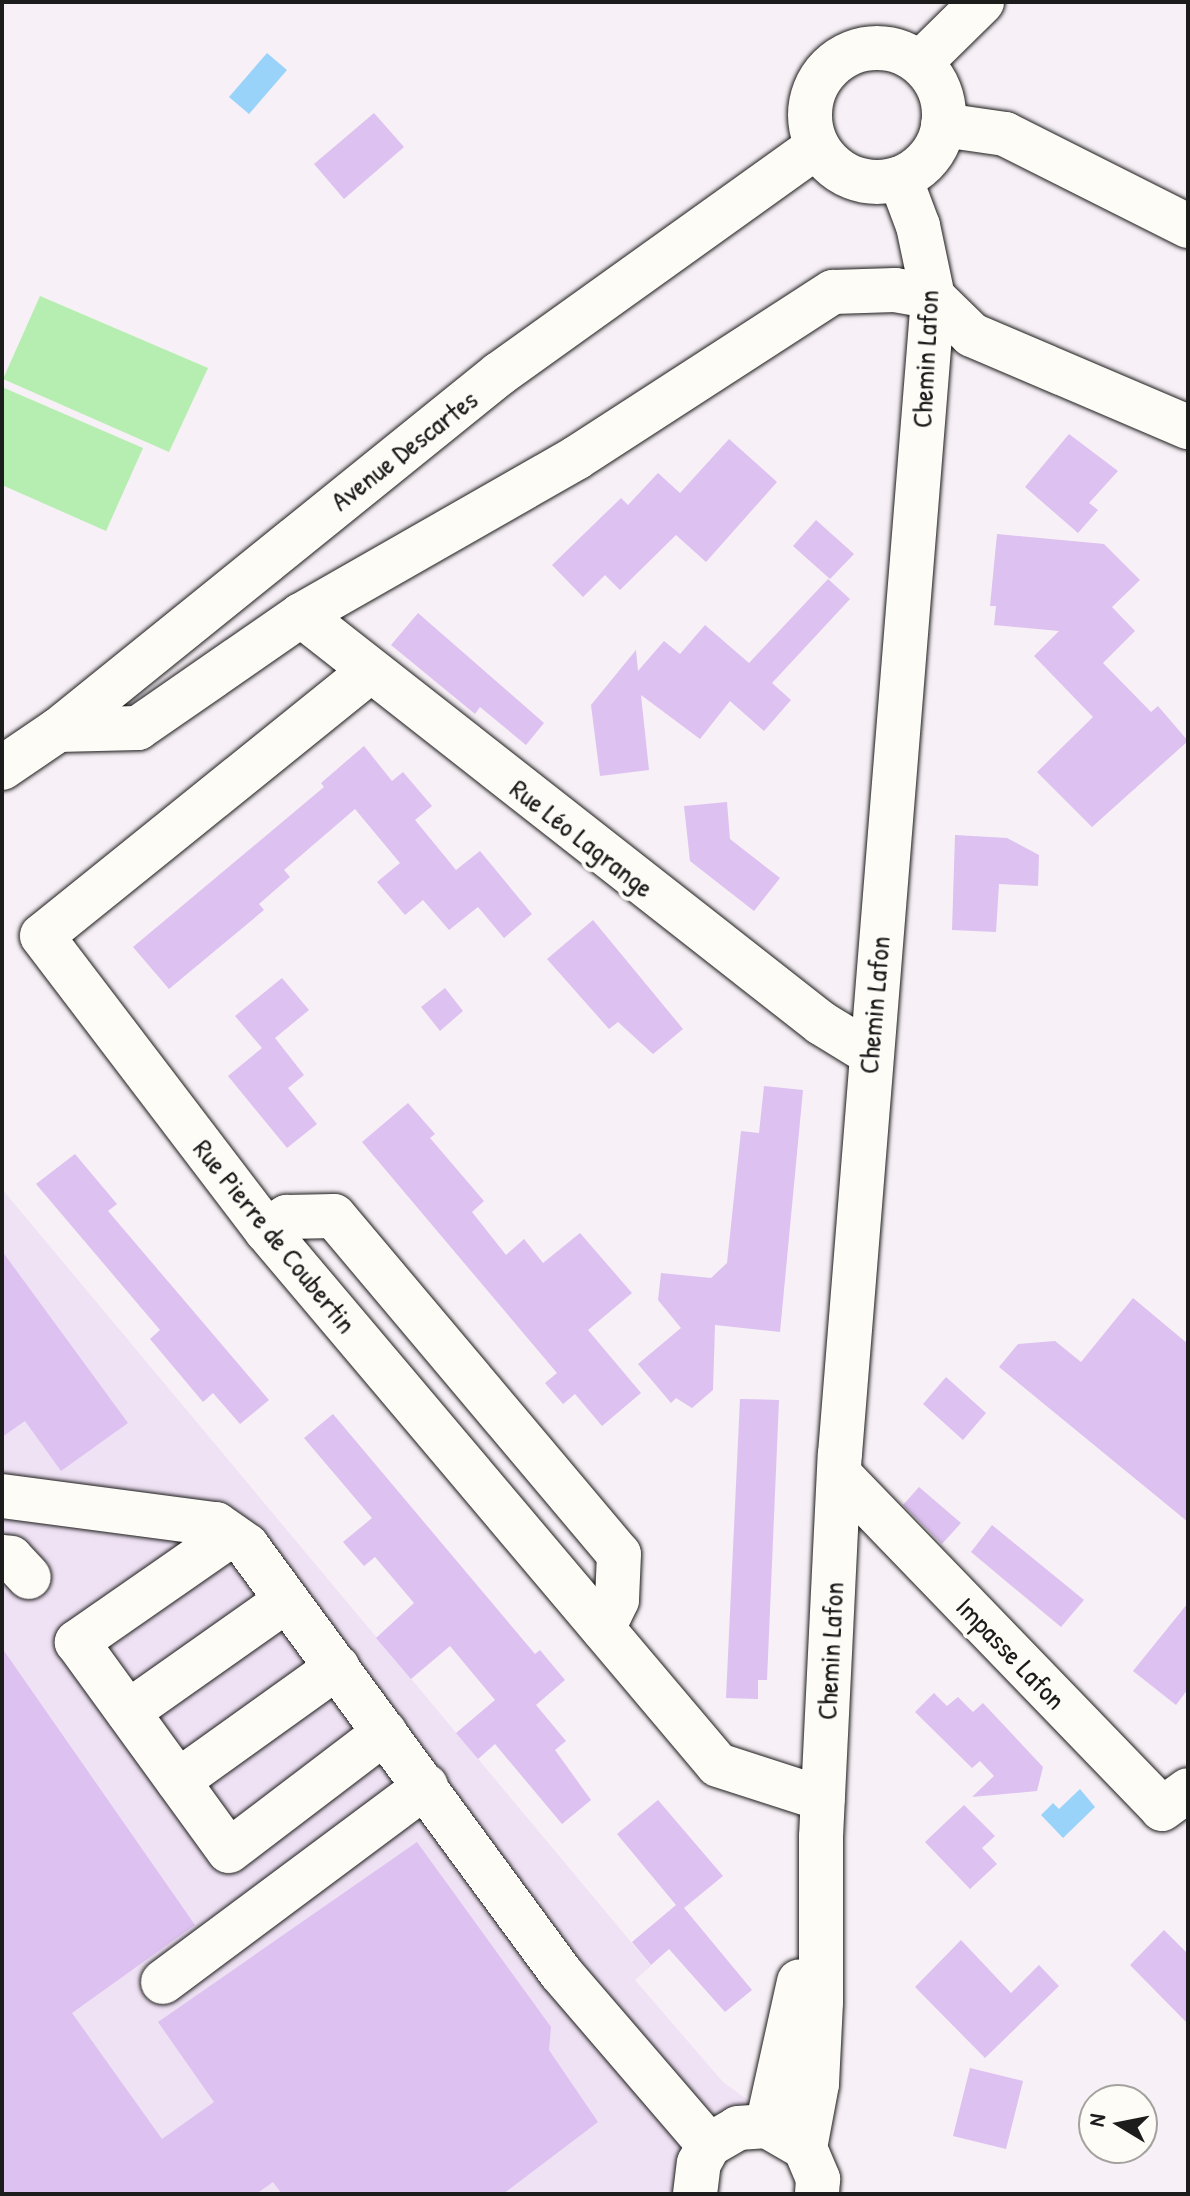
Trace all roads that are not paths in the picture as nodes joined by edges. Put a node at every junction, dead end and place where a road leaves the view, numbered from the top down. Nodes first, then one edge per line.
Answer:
1 (982, 2) edge
2 (920, 63) junction
3 (943, 125) junction
4 (817, 146) junction
5 (900, 178) junction
6 (1188, 226) edge
7 (933, 297) junction
8 (1188, 427) edge
9 (301, 615) junction
10 (369, 672) junction
11 (58, 730) junction
12 (2, 768) edge
13 (870, 1053) junction
14 (266, 1230) junction
15 (839, 1474) junction
16 (2, 1496) edge
17 (231, 1535) junction
18 (287, 1600) junction
19 (603, 1629) junction
20 (337, 1667) junction
21 (128, 1712) junction
22 (385, 1732) junction
23 (178, 1781) junction
24 (426, 1786) junction
25 (1188, 1790) edge
26 (822, 1818) junction
27 (163, 1982) dead end
28 (767, 2126) junction
29 (709, 2145) junction
30 (805, 2148) junction
31 (695, 2194) edge
32 (817, 2194) edge

1 - 2 street
2 - 3 street
2 - 4 street
3 - 5 street
3 - 6 street
4 - 5 street
4 - 11 street, Avenue Descartes
5 - 7 street, Chemin Lafon
7 - 8 street
7 - 9 street
7 - 13 street, Chemin Lafon
9 - 10 street, Rue Léo Lagrange
9 - 11 street
10 - 13 street, Rue Léo Lagrange
10 - 14 street, Rue Pierre de Coubertin
11 - 12 street, Avenue Descartes
13 - 15 street, Chemin Lafon
14 - 19 street, Rue Pierre de Coubertin
14 - 19 street
15 - 25 street, Impasse Lafon
15 - 26 street, Chemin Lafon
16 - 17 street
17 - 18 street
17 - 21 street
18 - 20 street
18 - 21 street
19 - 26 street, Rue Pierre de Coubertin
20 - 22 street
20 - 23 street
21 - 23 street
22 - 23 street
22 - 24 street
24 - 27 street
24 - 29 street
26 - 28 street, Chemin Lafon
26 - 30 street, Chemin Lafon
28 - 29 street
28 - 30 street
29 - 31 street
30 - 32 street

